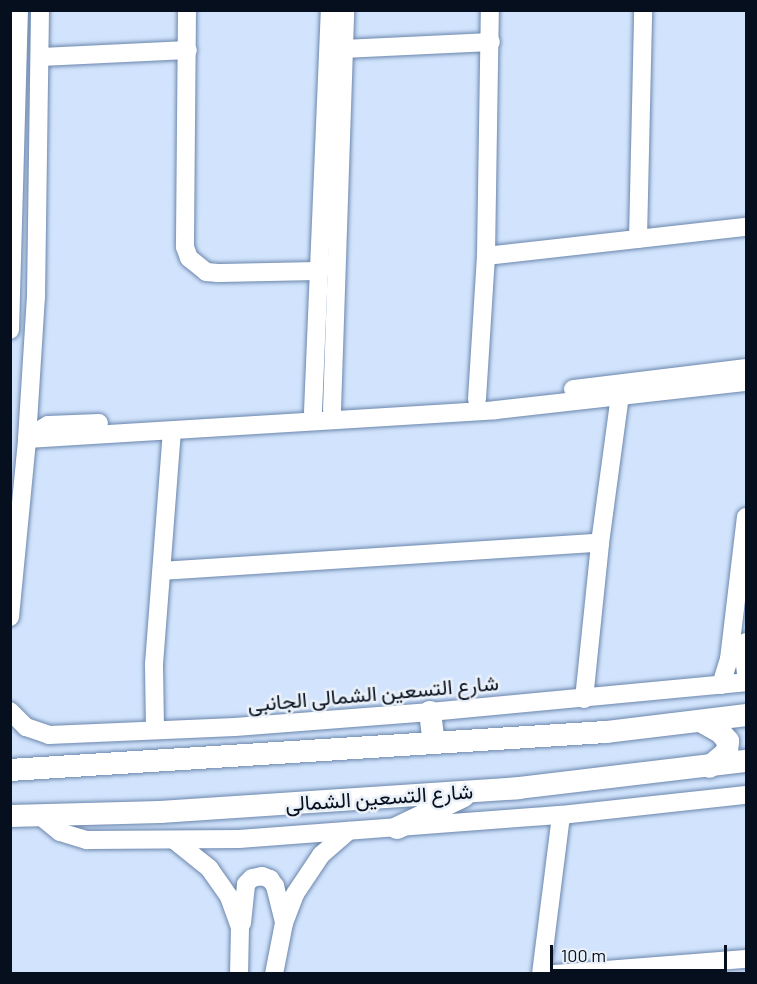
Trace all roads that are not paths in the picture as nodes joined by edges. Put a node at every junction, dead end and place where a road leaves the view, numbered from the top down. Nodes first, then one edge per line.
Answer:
1 (19, 10) edge
2 (40, 10) edge
3 (187, 10) edge
4 (330, 10) edge
5 (345, 10) edge
6 (490, 10) edge
7 (643, 10) edge
8 (490, 42) junction
9 (343, 49) junction
10 (188, 50) junction
11 (41, 57) junction
12 (747, 227) edge
13 (638, 239) junction
14 (486, 256) junction
15 (320, 271) junction
16 (13, 296) junction
17 (36, 297) junction
18 (10, 330) edge
19 (747, 368) edge
20 (747, 382) edge
21 (620, 396) junction
22 (477, 399) junction
23 (332, 410) junction
24 (405, 411) junction
25 (313, 412) junction
26 (172, 431) junction
27 (34, 438) junction
28 (747, 517) edge
29 (600, 543) junction
30 (162, 571) junction
31 (10, 617) edge
32 (747, 642) edge
33 (747, 674) edge
34 (747, 682) edge
35 (721, 685) junction
36 (584, 699) junction
37 (10, 711) edge
38 (430, 712) junction
39 (747, 715) edge
40 (702, 722) junction
41 (155, 729) junction
42 (434, 743) junction
43 (10, 755) edge
44 (747, 761) edge
45 (709, 767) junction
46 (20, 769) edge
47 (476, 790) junction
48 (747, 795) edge
49 (39, 815) junction
50 (561, 815) junction
51 (10, 816) edge
52 (397, 828) junction
53 (349, 831) junction
54 (174, 840) junction
55 (284, 923) junction
56 (240, 927) junction
57 (747, 959) edge
58 (694, 969) edge
59 (239, 974) edge
60 (274, 974) edge
61 (540, 974) edge
62 (554, 974) edge

1 - 16 street
2 - 11 street
3 - 10 street
4 - 15 street
5 - 9 street
6 - 8 street
7 - 13 street
8 - 9 street
8 - 14 street
9 - 23 street
10 - 11 street
10 - 15 street
11 - 17 street
12 - 13 street
13 - 14 street
14 - 22 street
15 - 25 street
16 - 17 street
16 - 18 street
17 - 27 street
19 - 22 street
20 - 21 street
21 - 24 street
21 - 29 street
22 - 24 street
23 - 24 street
23 - 25 street
24 - 26 street
25 - 27 street
26 - 27 street
26 - 30 street
27 - 31 street
28 - 35 street
29 - 30 street
29 - 36 street
30 - 41 street
32 - 33 street
34 - 35 street, شارع التسعين الشمالى الجانبى
35 - 36 street, شارع التسعين الشمالى الجانبى
36 - 38 street, شارع التسعين الشمالى الجانبى
37 - 41 street, شارع التسعين الشمالى الجانبى
38 - 41 street, شارع التسعين الشمالى الجانبى
38 - 42 main road
39 - 40 main road
40 - 42 main road
40 - 45 main road
42 - 46 main road
43 - 46 street
44 - 45 main road, شارع التسعين الشمالى
45 - 47 main road, شارع التسعين الشمالى
47 - 49 main road, شارع التسعين الشمالى
47 - 52 main road
48 - 50 street
49 - 51 main road, شارع التسعين الشمالى
49 - 54 street
50 - 52 street
50 - 61 street
52 - 53 street
53 - 54 street
53 - 55 street
54 - 56 street
55 - 56 street
55 - 60 street
56 - 59 street
57 - 58 street
58 - 62 street

